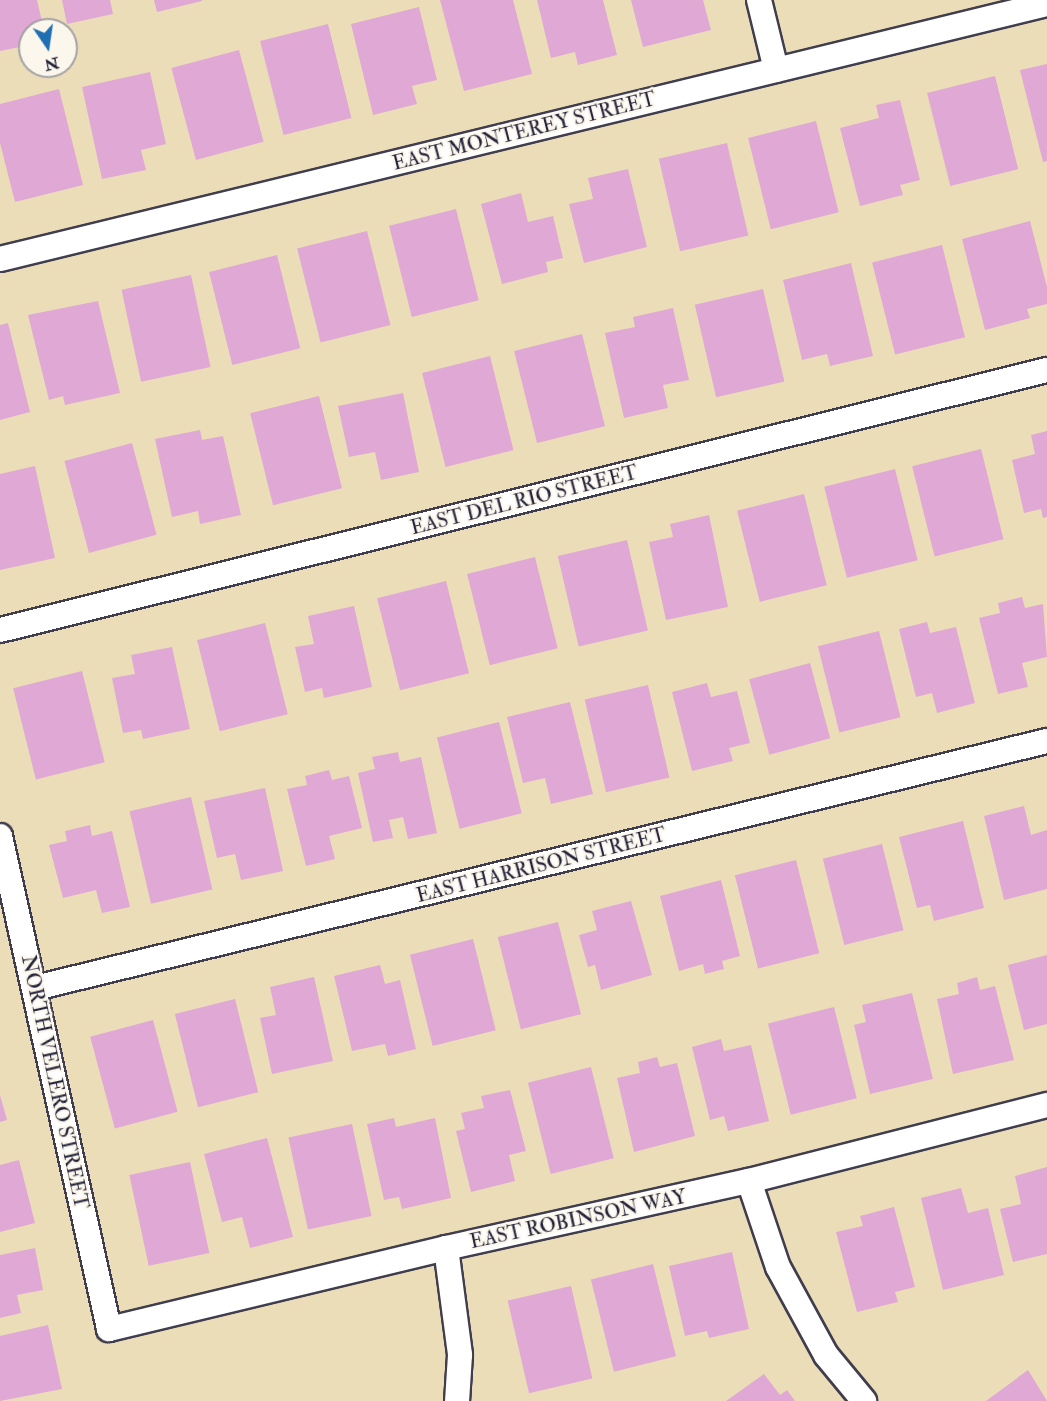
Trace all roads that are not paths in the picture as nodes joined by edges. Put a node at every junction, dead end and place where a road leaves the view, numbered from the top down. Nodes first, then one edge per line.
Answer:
1 (759, 0) edge
2 (1047, 4) edge
3 (776, 70) junction
4 (0, 259) edge
5 (1047, 370) edge
6 (0, 630) edge
7 (1047, 741) edge
8 (0, 836) edge
9 (35, 988) junction
10 (1047, 1105) edge
11 (749, 1181) junction
12 (446, 1248) junction
13 (109, 1329) joint
14 (457, 1401) edge
15 (864, 1401) edge

1 - 3 street
2 - 3 street, EAST MONTEREY STREET
3 - 4 street, EAST MONTEREY STREET
5 - 6 street, EAST DEL RIO STREET
7 - 9 street, EAST HARRISON STREET
8 - 9 street, NORTH VELERO STREET
9 - 13 street, NORTH VELERO STREET
10 - 11 street, EAST ROBINSON WAY
11 - 12 street, EAST ROBINSON WAY
11 - 15 street
12 - 13 street, EAST ROBINSON WAY
12 - 14 street

